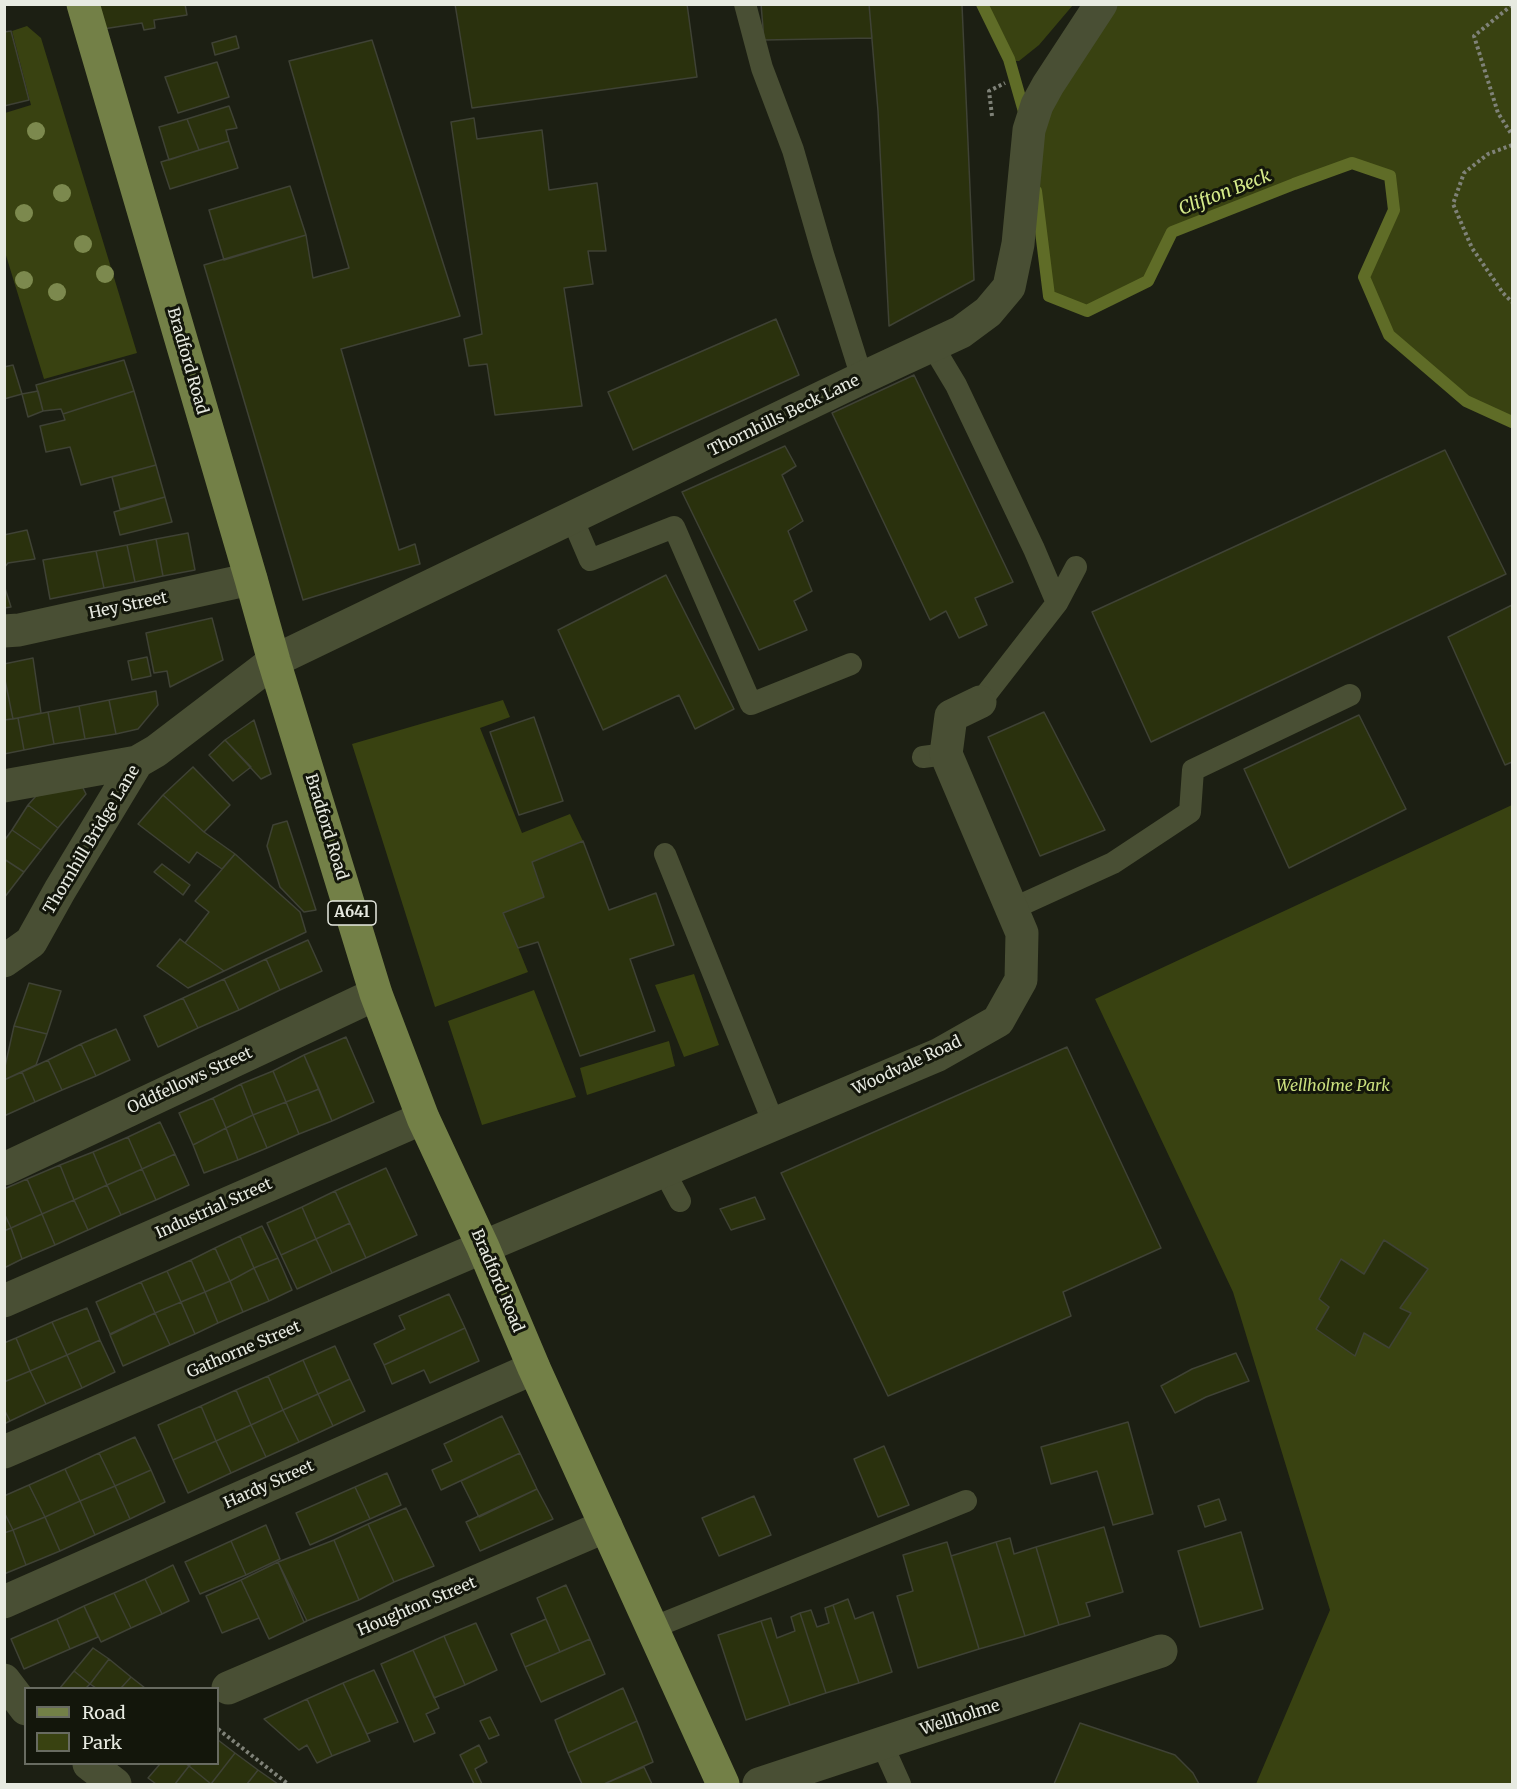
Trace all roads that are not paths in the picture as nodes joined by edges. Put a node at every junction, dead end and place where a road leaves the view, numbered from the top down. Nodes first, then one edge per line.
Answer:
1 (83, 4) edge
2 (745, 4) edge
3 (1101, 4) edge
4 (932, 345) junction
5 (862, 378) junction
6 (572, 518) junction
7 (1076, 567) dead end
8 (251, 579) junction
9 (1058, 603) junction
10 (4, 631) edge
11 (274, 661) junction
12 (851, 664) dead end
13 (1350, 695) dead end
14 (980, 702) joint
15 (137, 762) junction
16 (4, 786) edge
17 (665, 854) dead end
18 (1012, 909) junction
19 (4, 961) edge
20 (376, 994) junction
21 (423, 1118) junction
22 (774, 1124) junction
23 (4, 1169) edge
24 (664, 1171) junction
25 (680, 1201) dead end
26 (483, 1247) junction
27 (4, 1300) edge
28 (534, 1368) junction
29 (4, 1452) edge
30 (966, 1501) dead end
31 (606, 1526) junction
32 (4, 1602) edge
33 (652, 1628) junction
34 (1161, 1651) dead end
35 (4, 1680) edge
36 (228, 1688) dead end
37 (24, 1706) edge
38 (882, 1743) junction
39 (90, 1765) edge
40 (115, 1785) edge
41 (723, 1785) edge
42 (759, 1785) edge
43 (900, 1785) edge

1 - 8 main road, Bradford Road / A641
2 - 5 lane
3 - 4 street, Thornhills Beck Lane
4 - 5 street, Thornhills Beck Lane
4 - 9 lane
5 - 6 street, Thornhills Beck Lane
6 - 11 street, Thornhills Beck Lane
6 - 12 lane
7 - 9 lane
8 - 10 street, Hey Street
8 - 11 main road, Bradford Road / A641
9 - 14 lane
11 - 15 street, Thornhill Bridge Lane
11 - 20 main road, Bradford Road / A641
13 - 18 lane
14 - 18 street, Woodvale Road
15 - 16 street
15 - 19 street, Thornhill Bridge Lane
17 - 22 lane
18 - 22 street, Woodvale Road
20 - 21 main road, Bradford Road / A641
20 - 23 street, Oddfellows Street
21 - 26 main road, Bradford Road / A641
21 - 27 street, Industrial Street
22 - 24 street, Woodvale Road
24 - 25 lane
24 - 26 street, Woodvale Road
26 - 28 main road, Bradford Road / A641
26 - 29 street, Gathorne Street
28 - 31 main road, Bradford Road / A641
28 - 32 street, Hardy Street
30 - 33 lane
31 - 33 main road, Bradford Road / A641
31 - 36 street, Houghton Street
33 - 41 main road, Bradford Road / A641
34 - 38 street, Wellholme
35 - 37 street
38 - 42 street, Wellholme
38 - 43 lane
39 - 40 street

